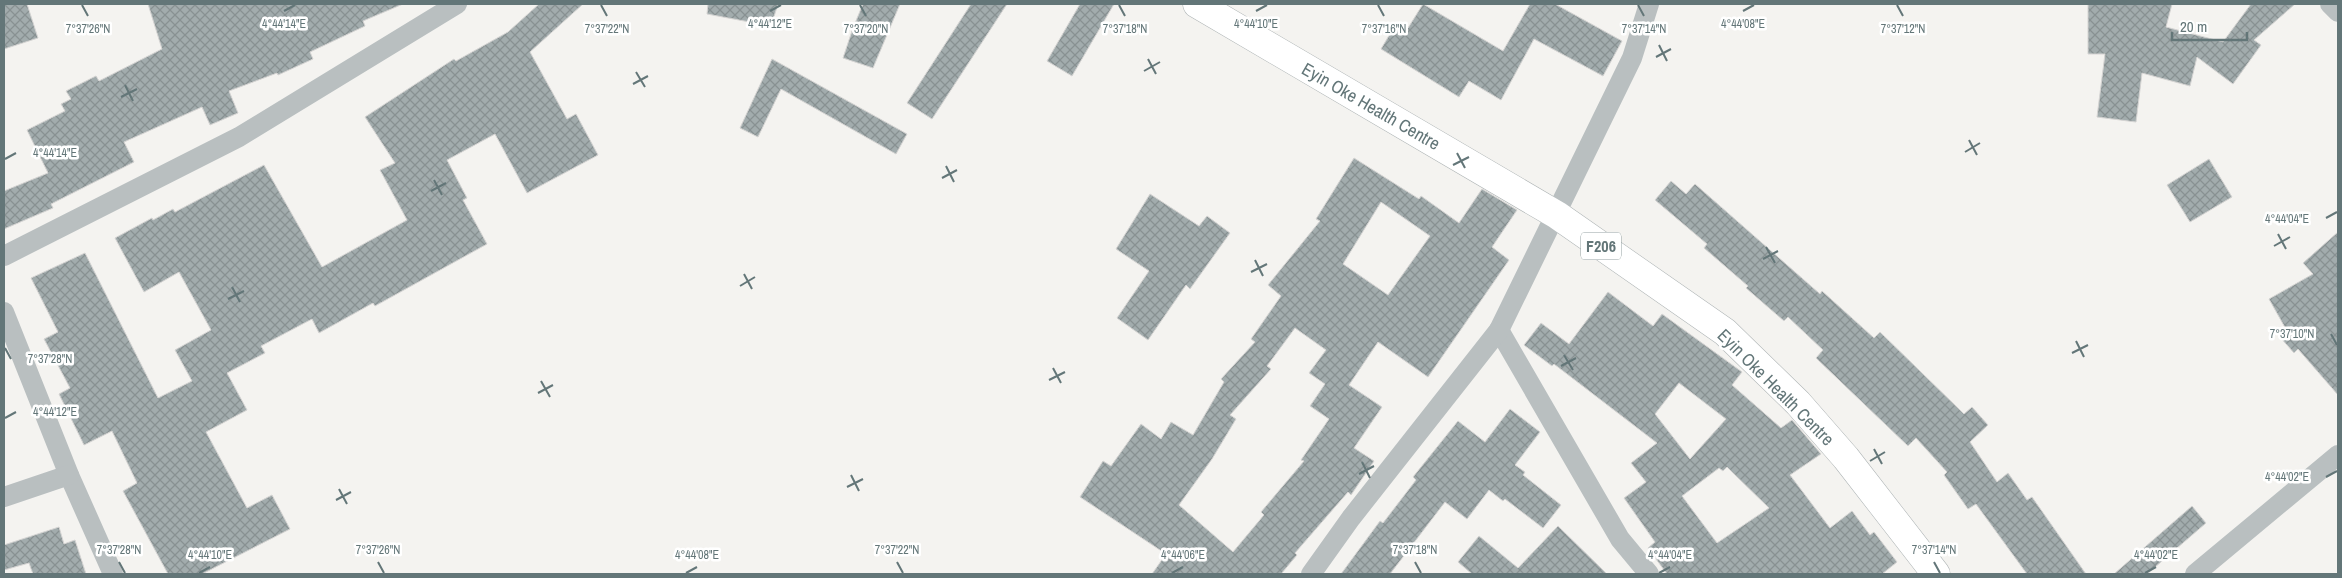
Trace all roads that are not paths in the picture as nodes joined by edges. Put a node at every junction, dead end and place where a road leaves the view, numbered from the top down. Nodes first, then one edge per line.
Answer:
1 (457, 4) edge
2 (1196, 4) edge
3 (1649, 4) edge
4 (2330, 4) edge
5 (2338, 12) edge
6 (1557, 215) junction
7 (4, 256) edge
8 (4, 312) edge
9 (1500, 330) junction
10 (2338, 456) edge
11 (69, 475) junction
12 (4, 497) edge
13 (113, 574) edge
14 (1311, 574) edge
15 (1649, 574) edge
16 (1936, 574) edge
17 (2195, 574) edge

1 - 7 street
2 - 6 main road, Eyin Oke Health Centre / F206
3 - 6 street
4 - 5 street
6 - 9 street
6 - 16 main road, Eyin Oke Health Centre / F206
8 - 11 street
9 - 14 street
9 - 15 street
10 - 17 street
11 - 12 street
11 - 13 street

